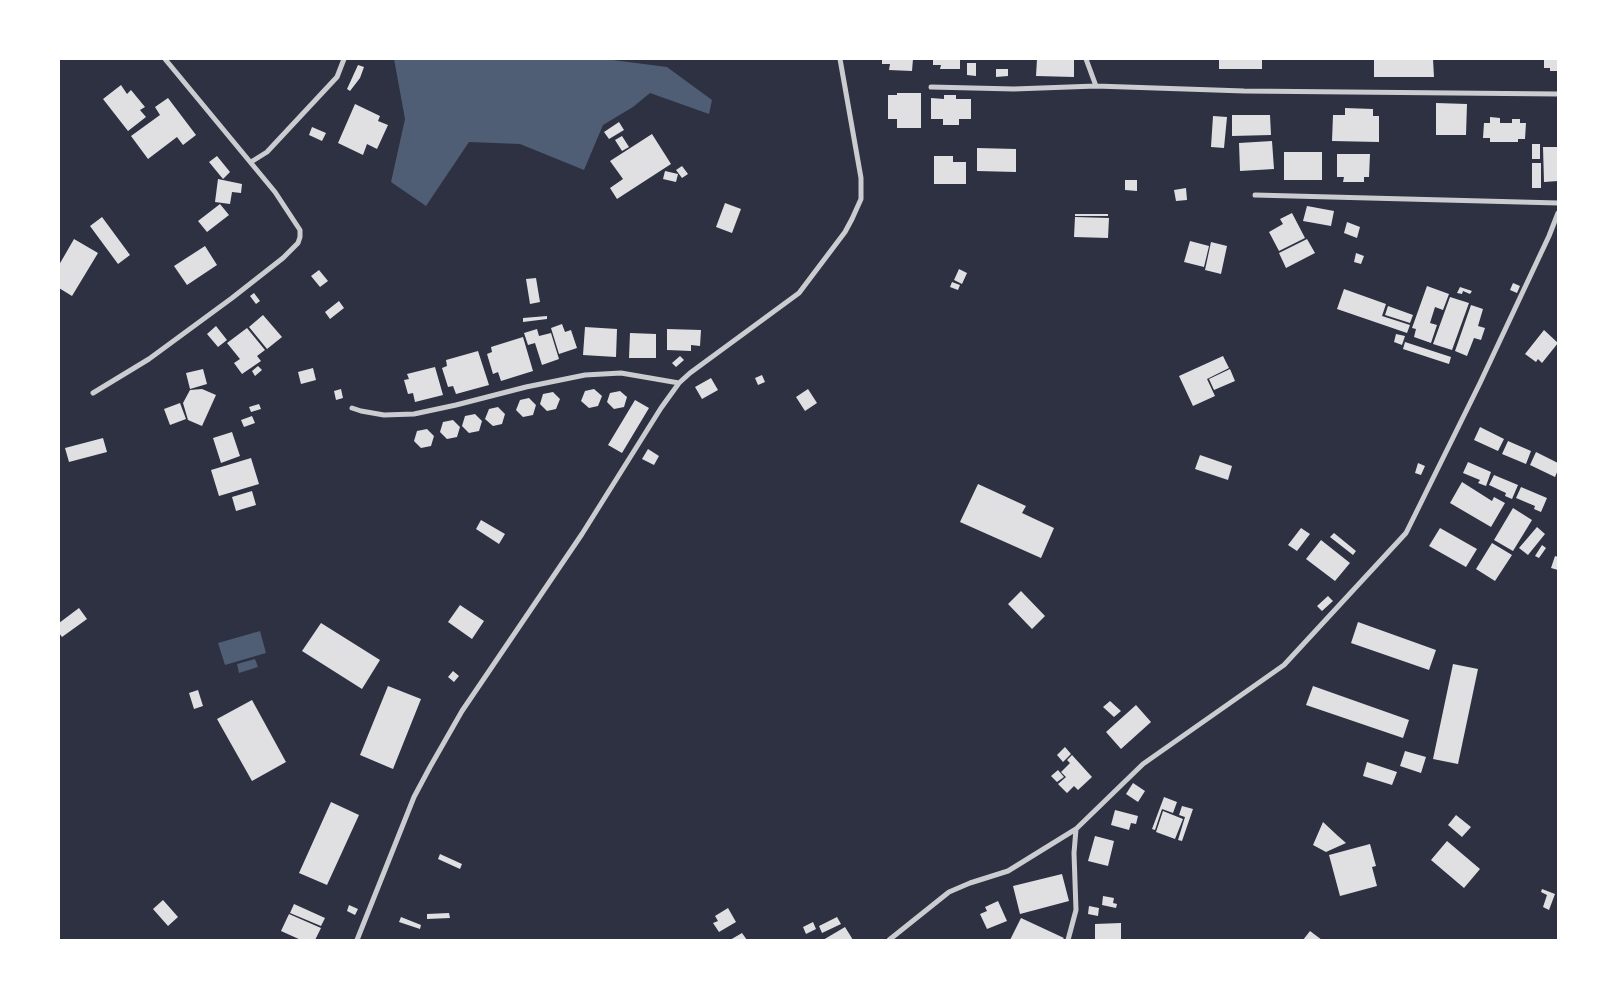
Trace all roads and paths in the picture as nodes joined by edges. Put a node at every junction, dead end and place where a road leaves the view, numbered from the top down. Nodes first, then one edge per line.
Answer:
1 (165, 59) edge
2 (344, 59) edge
3 (840, 59) edge
4 (1086, 59) edge
5 (1096, 86) junction
6 (931, 87) dead end
7 (1558, 94) edge
8 (251, 162) junction
9 (1255, 195) dead end
10 (1558, 203) edge
11 (1558, 213) edge
12 (679, 383) junction
13 (93, 393) dead end
14 (352, 408) dead end
15 (1076, 829) junction
16 (357, 940) edge
17 (890, 940) edge
18 (1068, 940) edge

1 - 8 street
2 - 8 street
3 - 12 street
4 - 5 street
5 - 6 street
5 - 7 street
8 - 13 street
9 - 10 street
11 - 15 street
12 - 14 street
12 - 16 street
15 - 17 street
15 - 18 street

